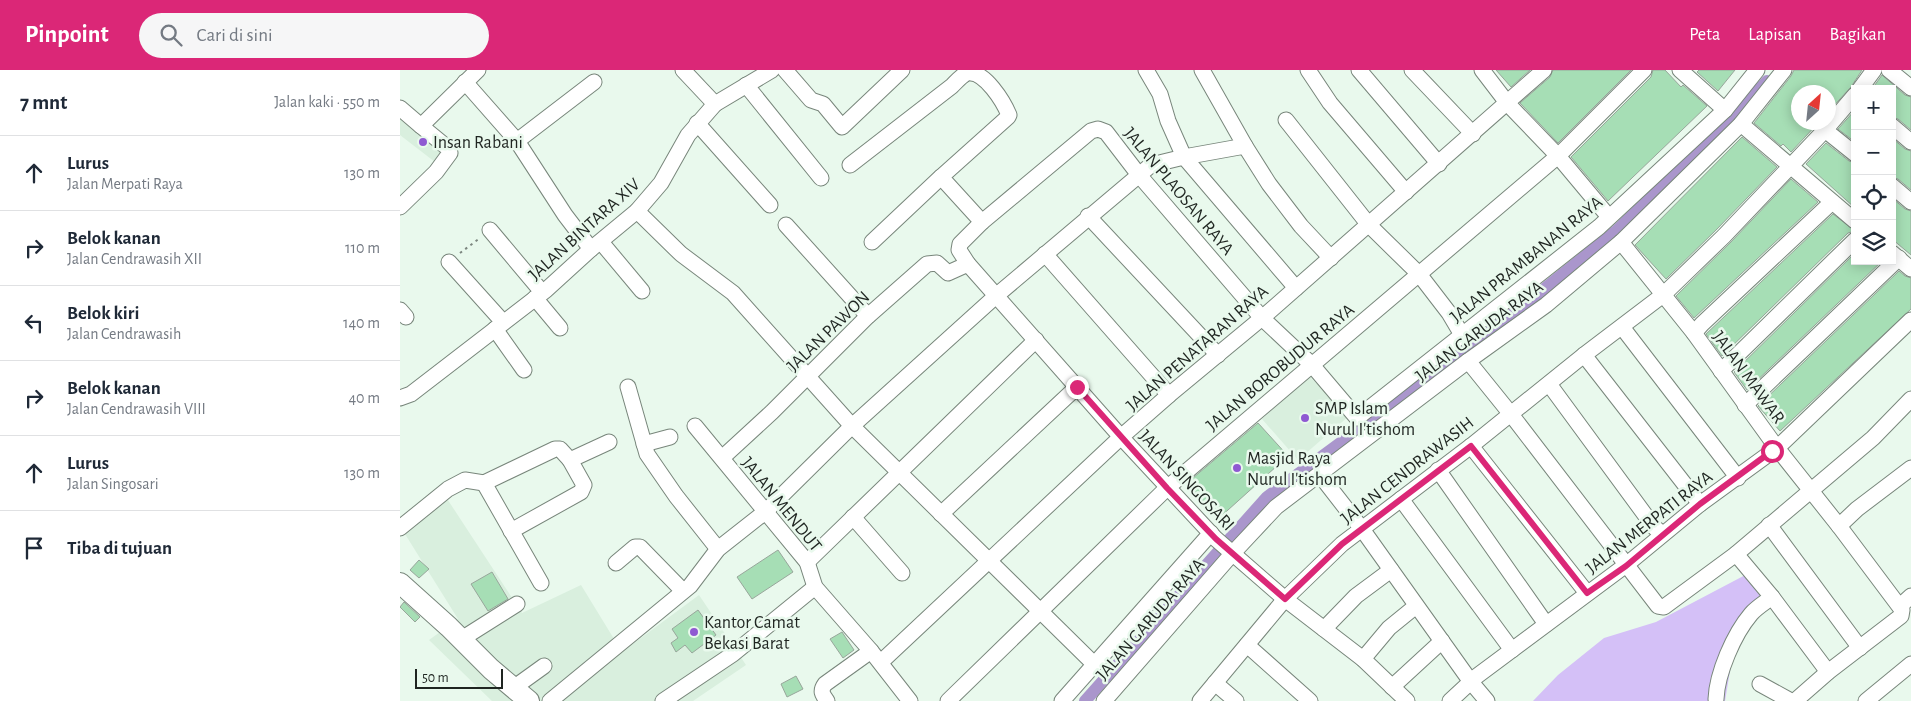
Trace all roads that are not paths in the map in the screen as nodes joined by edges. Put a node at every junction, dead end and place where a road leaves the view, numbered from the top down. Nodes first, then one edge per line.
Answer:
1 (478, 70) edge
2 (684, 70) edge
3 (772, 70) edge
4 (785, 70) edge
5 (902, 70) edge
6 (1147, 70) edge
7 (1202, 70) edge
8 (1308, 70) edge
9 (1359, 70) edge
10 (1412, 70) edge
11 (1482, 70) edge
12 (1544, 70) edge
13 (1644, 70) edge
14 (1680, 70) edge
15 (1757, 70) edge
16 (1784, 70) edge
17 (1874, 70) edge
18 (1889, 70) edge
19 (465, 82) junction
20 (594, 82) dead end
21 (746, 85) junction
22 (1863, 85) edge
23 (1911, 88) edge
24 (1851, 100) edge
25 (715, 104) junction
26 (1508, 104) junction
27 (400, 108) edge
28 (1725, 110) junction
29 (1836, 117) edge
30 (1286, 120) dead end
31 (697, 123) junction
32 (1742, 124) junction
33 (421, 126) junction
34 (1896, 129) edge
35 (1825, 130) joint
36 (1472, 134) junction
37 (517, 141) junction
38 (1911, 142) edge
39 (1245, 146) junction
40 (1851, 151) edge
41 (1558, 156) junction
42 (1184, 157) junction
43 (1439, 164) junction
44 (850, 165) dead end
45 (1790, 166) junction
46 (1139, 175) junction
47 (941, 177) junction
48 (821, 178) dead end
49 (1896, 189) edge
50 (1406, 192) junction
51 (1832, 202) junction
52 (1911, 202) edge
53 (770, 205) dead end
54 (400, 207) edge
55 (637, 211) junction
56 (1088, 216) junction
57 (1609, 217) junction
58 (1854, 220) edge
59 (982, 222) junction
60 (786, 225) dead end
61 (1368, 225) junction
62 (490, 230) dead end
63 (872, 242) dead end
64 (1621, 242) junction
65 (1851, 244) edge
66 (596, 245) junction
67 (1045, 254) junction
68 (1896, 256) edge
69 (1331, 258) junction
70 (449, 262) dead end
71 (968, 264) junction
72 (1885, 265) edge
73 (1911, 269) edge
74 (1419, 274) junction
75 (1296, 288) junction
76 (642, 292) dead end
77 (539, 295) junction
78 (997, 295) junction
79 (1663, 295) junction
80 (868, 316) junction
81 (1262, 318) junction
82 (1911, 320) edge
83 (499, 325) junction
84 (1622, 327) junction
85 (560, 328) dead end
86 (1694, 333) junction
87 (1462, 335) junction
88 (1036, 340) junction
89 (1218, 354) junction
90 (1584, 355) junction
91 (1468, 361) junction
92 (1312, 365) junction
93 (524, 370) dead end
94 (1721, 371) junction
95 (807, 377) junction
96 (1550, 384) junction
97 (1077, 387) junction
98 (628, 388) dead end
99 (1169, 395) junction
100 (400, 398) edge
101 (1911, 399) edge
102 (1745, 405) junction
103 (1510, 413) junction
104 (695, 426) dead end
105 (852, 426) junction
106 (670, 437) dead end
107 (1121, 438) junction
108 (609, 442) dead end
109 (644, 444) junction
110 (1471, 446) junction
111 (1777, 448) junction
112 (722, 458) junction
113 (570, 460) junction
114 (1911, 468) edge
115 (1438, 470) junction
116 (899, 471) junction
117 (1320, 475) junction
118 (1738, 478) junction
119 (484, 483) junction
120 (1167, 488) junction
121 (1810, 490) junction
122 (1401, 500) junction
123 (1700, 504) junction
124 (765, 512) junction
125 (941, 514) junction
126 (853, 517) junction
127 (1769, 525) junction
128 (1839, 526) junction
129 (400, 528) edge
130 (1362, 529) junction
131 (511, 531) junction
132 (1662, 534) junction
133 (1221, 543) junction
134 (718, 549) junction
135 (1736, 554) junction
136 (807, 562) junction
137 (989, 562) junction
138 (616, 563) dead end
139 (1626, 566) junction
140 (1391, 570) junction
141 (902, 573) dead end
142 (400, 583) edge
143 (541, 583) dead end
144 (815, 587) junction
145 (683, 591) junction
146 (1587, 593) junction
147 (1911, 596) edge
148 (1772, 597) junction
149 (1285, 599) junction
150 (517, 604) dead end
151 (1416, 606) junction
152 (1039, 610) junction
153 (1904, 613) edge
154 (1546, 624) junction
155 (1324, 629) junction
156 (460, 640) junction
157 (1442, 641) junction
158 (1247, 645) junction
159 (1860, 648) junction
160 (1512, 650) junction
161 (876, 656) junction
162 (1363, 659) junction
163 (1094, 664) junction
164 (1911, 664) edge
165 (544, 666) dead end
166 (1828, 672) junction
167 (1470, 682) junction
168 (1215, 683) junction
169 (1760, 684) dead end
170 (1392, 687) junction
171 (524, 698) edge
172 (1112, 698) edge
173 (1716, 699) dead end
174 (550, 701) edge
175 (663, 701) edge
176 (827, 701) edge
177 (910, 701) edge
178 (948, 701) edge
179 (1062, 701) edge
180 (1200, 701) edge
181 (1236, 701) edge
182 (1310, 701) edge
183 (1407, 701) edge
184 (1450, 701) edge
185 (1487, 701) edge
186 (1793, 701) edge
187 (1866, 701) edge

1 - 19 street
2 - 25 street
3 - 21 street, JALAN BINTARA XIV
4 - 5 street
6 - 42 street
7 - 39 street
8 - 50 street
9 - 43 street
10 - 36 street
11 - 26 street
12 - 26 street, JALAN PENATARAN RAYA
13 - 41 street, JALAN BOROBUDUR RAYA
14 - 28 street
15 - 28 street, JALAN PRAMBANAN RAYA
16 - 32 street, JALAN GARUDA RAYA
17 - 22 street
18 - 23 street
19 - 33 street
19 - 37 street
20 - 37 street
21 - 25 street, JALAN BINTARA XIV
21 - 48 street
24 - 29 street, JALAN CENDRAWASIH
25 - 31 street, JALAN BINTARA XIV
26 - 36 street, JALAN PENATARAN RAYA
26 - 41 street
27 - 33 street
28 - 57 street, JALAN PRAMBANAN RAYA
30 - 61 street
31 - 53 street
31 - 55 street, JALAN BINTARA XIV
32 - 45 street
32 - 64 street, JALAN GARUDA RAYA
33 - 54 street
34 - 38 street
35 - 40 street
35 - 45 street, JALAN CENDRAWASIH
36 - 43 street, JALAN PENATARAN RAYA
37 - 66 street
39 - 42 street
39 - 69 street
41 - 57 street
41 - 74 street, JALAN BOROBUDUR RAYA
42 - 46 street
42 - 75 street
43 - 50 street, JALAN PENATARAN RAYA
44 - 47 street
45 - 51 street
45 - 79 street, JALAN CENDRAWASIH
46 - 56 street
46 - 59 street, JALAN PLAOSAN RAYA
46 - 81 street, JALAN PLAOSAN RAYA
47 - 59 street
47 - 63 street
49 - 52 street
50 - 61 street, JALAN PENATARAN RAYA
51 - 58 street
51 - 86 street
55 - 66 street, JALAN BINTARA XIV
55 - 95 street
56 - 67 street
56 - 89 street
57 - 87 street, JALAN PRAMBANAN RAYA
59 - 71 street, JALAN PLAOSAN RAYA
60 - 80 street
61 - 69 street, JALAN PENATARAN RAYA
61 - 74 street
62 - 77 street
64 - 79 street, JALAN MAWAR
64 - 91 street, JALAN GARUDA RAYA
65 - 94 street
66 - 76 street
66 - 77 street, JALAN BINTARA XIV
67 - 78 street
67 - 99 street
68 - 73 street
69 - 75 street, JALAN PENATARAN RAYA
70 - 83 street
71 - 78 street, JALAN SINGOSARI
71 - 80 street, JALAN PAWON
72 - 102 street
74 - 87 street
74 - 92 street, JALAN BOROBUDUR RAYA
75 - 81 street, JALAN PENATARAN RAYA
77 - 83 street, JALAN BINTARA XIV
77 - 85 street
78 - 88 street, JALAN SINGOSARI
78 - 105 street
79 - 84 street, JALAN CENDRAWASIH
79 - 86 street, JALAN MAWAR
80 - 95 street, JALAN PAWON
81 - 89 street, JALAN PENATARAN RAYA
81 - 92 street, JALAN PLAOSAN RAYA
82 - 111 street, JALAN MERPATI RAYA
83 - 93 street
83 - 100 street, JALAN BINTARA XIV
84 - 90 street, JALAN CENDRAWASIH
84 - 118 street
86 - 94 street, JALAN MAWAR
87 - 92 street, JALAN PRAMBANAN RAYA
88 - 97 street, JALAN SINGOSARI
88 - 116 street
89 - 99 street, JALAN PENATARAN RAYA
90 - 96 street, JALAN CENDRAWASIH
90 - 123 street
91 - 103 street
91 - 117 street, JALAN GARUDA RAYA
92 - 120 street, JALAN BOROBUDUR RAYA
94 - 102 street, JALAN MAWAR
95 - 105 street
95 - 112 street, JALAN PAWON
96 - 103 street, JALAN CENDRAWASIH
96 - 132 street
97 - 107 street, JALAN SINGOSARI
97 - 125 street
98 - 109 street
99 - 107 street, JALAN PENATARAN RAYA
101 - 121 street
102 - 111 street, JALAN MAWAR
103 - 110 street, JALAN CENDRAWASIH
103 - 139 street
104 - 112 street, JALAN MENDUT
105 - 116 street
105 - 124 street
106 - 109 street
107 - 120 street, JALAN SINGOSARI
107 - 137 street, JALAN PENATARAN RAYA
108 - 113 street
109 - 134 street
110 - 115 street, JALAN CENDRAWASIH
110 - 146 street
111 - 118 street, JALAN MERPATI RAYA
111 - 121 street, JALAN MAWAR
112 - 124 street, JALAN MENDUT
113 - 119 street
113 - 131 street
114 - 128 street
115 - 122 street, JALAN CENDRAWASIH
115 - 154 street
116 - 125 street
116 - 126 street
117 - 130 street
117 - 133 street, JALAN GARUDA RAYA
118 - 123 street, JALAN MERPATI RAYA
119 - 129 street
119 - 131 street
120 - 133 street, JALAN SINGOSARI
120 - 152 street, JALAN BOROBUDUR RAYA
121 - 127 street
121 - 128 street, JALAN MAWAR
122 - 130 street, JALAN CENDRAWASIH
122 - 160 street
123 - 132 street, JALAN MERPATI RAYA
124 - 134 street
124 - 136 street, JALAN MENDUT
125 - 137 street
126 - 136 street
126 - 141 street
127 - 135 street
127 - 159 street
128 - 153 street, JALAN MAWAR
130 - 140 street
130 - 149 street, JALAN CENDRAWASIH
131 - 143 street
132 - 139 street, JALAN MERPATI RAYA
133 - 149 street, JALAN SINGOSARI
133 - 163 street
133 - 172 street, JALAN GARUDA RAYA
134 - 145 street
135 - 139 street
135 - 148 street
136 - 144 street, JALAN MENDUT
137 - 152 street
137 - 161 street, JALAN PENATARAN RAYA
138 - 145 street
139 - 146 street, JALAN MERPATI RAYA
140 - 151 street
140 - 155 street
142 - 156 main road
144 - 161 street, JALAN MENDUT
144 - 175 street
145 - 174 street
146 - 154 street, JALAN MERPATI RAYA
147 - 153 street
148 - 166 street
148 - 173 street
149 - 155 street, JALAN SINGOSARI
149 - 158 street, JALAN CENDRAWASIH
150 - 156 street
151 - 157 street
151 - 162 street
152 - 163 street
152 - 178 street, JALAN BOROBUDUR RAYA
153 - 159 street
154 - 160 street, JALAN MERPATI RAYA
155 - 162 street, JALAN SINGOSARI
156 - 171 main road
157 - 167 street
157 - 170 street
158 - 168 street, JALAN CENDRAWASIH
158 - 182 street
159 - 166 street
160 - 167 street, JALAN MERPATI RAYA
161 - 176 street, JALAN PENATARAN RAYA
161 - 177 street, JALAN MENDUT
162 - 170 street, JALAN SINGOSARI
163 - 179 street
164 - 187 street
165 - 171 street
166 - 186 street
167 - 184 street, JALAN MERPATI RAYA
167 - 185 street
168 - 180 street, JALAN CENDRAWASIH
168 - 181 street
169 - 186 street
170 - 183 street, JALAN SINGOSARI

